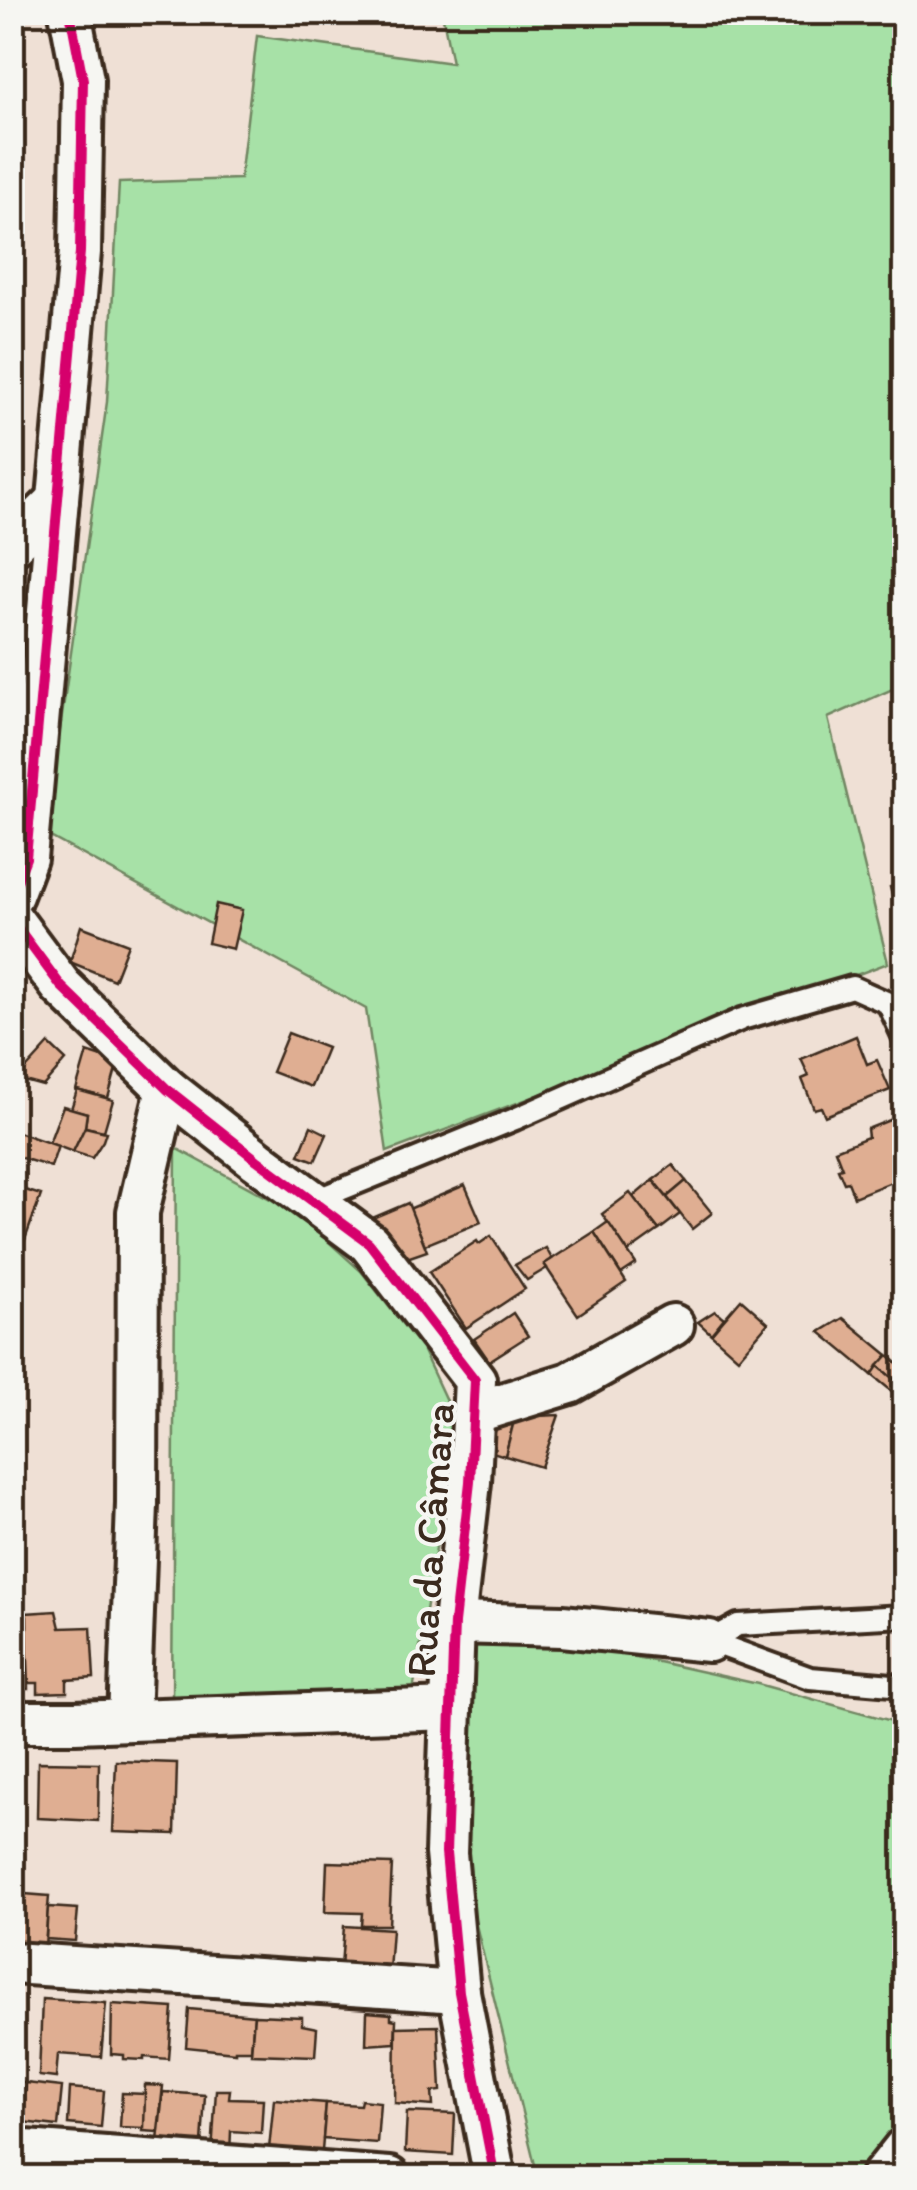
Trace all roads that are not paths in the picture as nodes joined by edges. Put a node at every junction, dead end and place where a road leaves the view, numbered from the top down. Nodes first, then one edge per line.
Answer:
1 (70, 12) edge
2 (58, 500) junction
3 (12, 545) edge
4 (12, 895) edge
5 (12, 920) edge
6 (904, 1038) edge
7 (168, 1089) junction
8 (313, 1201) junction
9 (673, 1325) dead end
10 (473, 1413) junction
11 (904, 1616) edge
12 (454, 1623) junction
13 (709, 1640) junction
14 (904, 1686) edge
15 (450, 1709) junction
16 (129, 1720) junction
17 (12, 1722) edge
18 (12, 1963) edge
19 (459, 1992) junction
20 (904, 2149) edge
21 (12, 2150) edge
22 (389, 2178) edge
23 (495, 2178) edge
24 (880, 2178) edge

1 - 2 street
2 - 3 street
2 - 4 street
5 - 7 street, Rua da Câmara
6 - 8 lane
7 - 8 street, Rua da Câmara
7 - 16 street
8 - 10 street, Rua da Câmara
9 - 10 street
10 - 12 street, Rua da Câmara
11 - 13 lane
12 - 13 street
12 - 15 street, Rua da Câmara
13 - 14 lane
15 - 16 street
15 - 19 street, Rua da Câmara
16 - 17 street
18 - 19 street
19 - 23 street, Rua da Câmara
20 - 24 street
21 - 22 street

